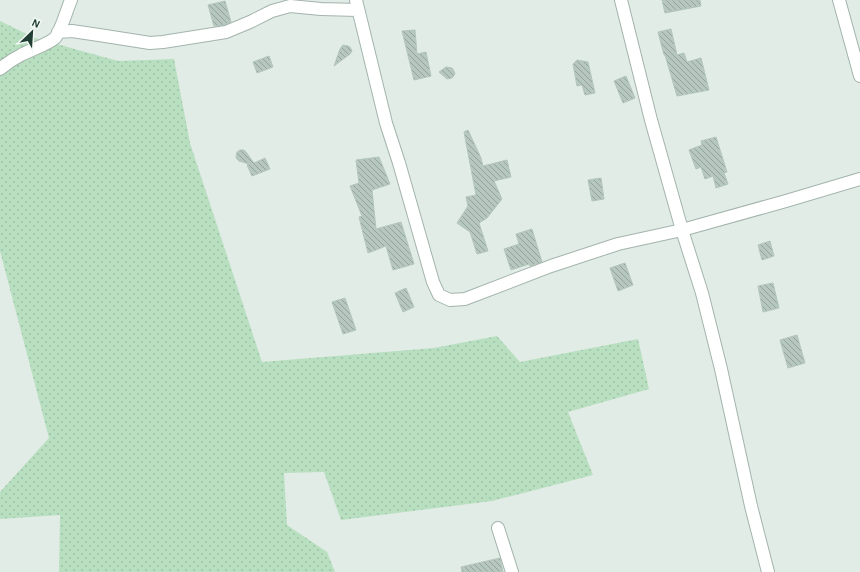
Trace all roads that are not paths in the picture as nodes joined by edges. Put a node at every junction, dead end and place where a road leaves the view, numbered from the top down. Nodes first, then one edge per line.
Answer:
1 (71, 0) edge
2 (621, 0) edge
3 (839, 0) edge
4 (357, 5) edge
5 (58, 32) junction
6 (0, 69) edge
7 (860, 76) edge
8 (860, 179) edge
9 (682, 230) junction
10 (498, 528) dead end
11 (512, 572) edge
12 (768, 572) edge

1 - 5 street
2 - 9 street
3 - 7 street
4 - 5 street
4 - 9 street
5 - 6 street
8 - 9 street
9 - 12 street
10 - 11 street

